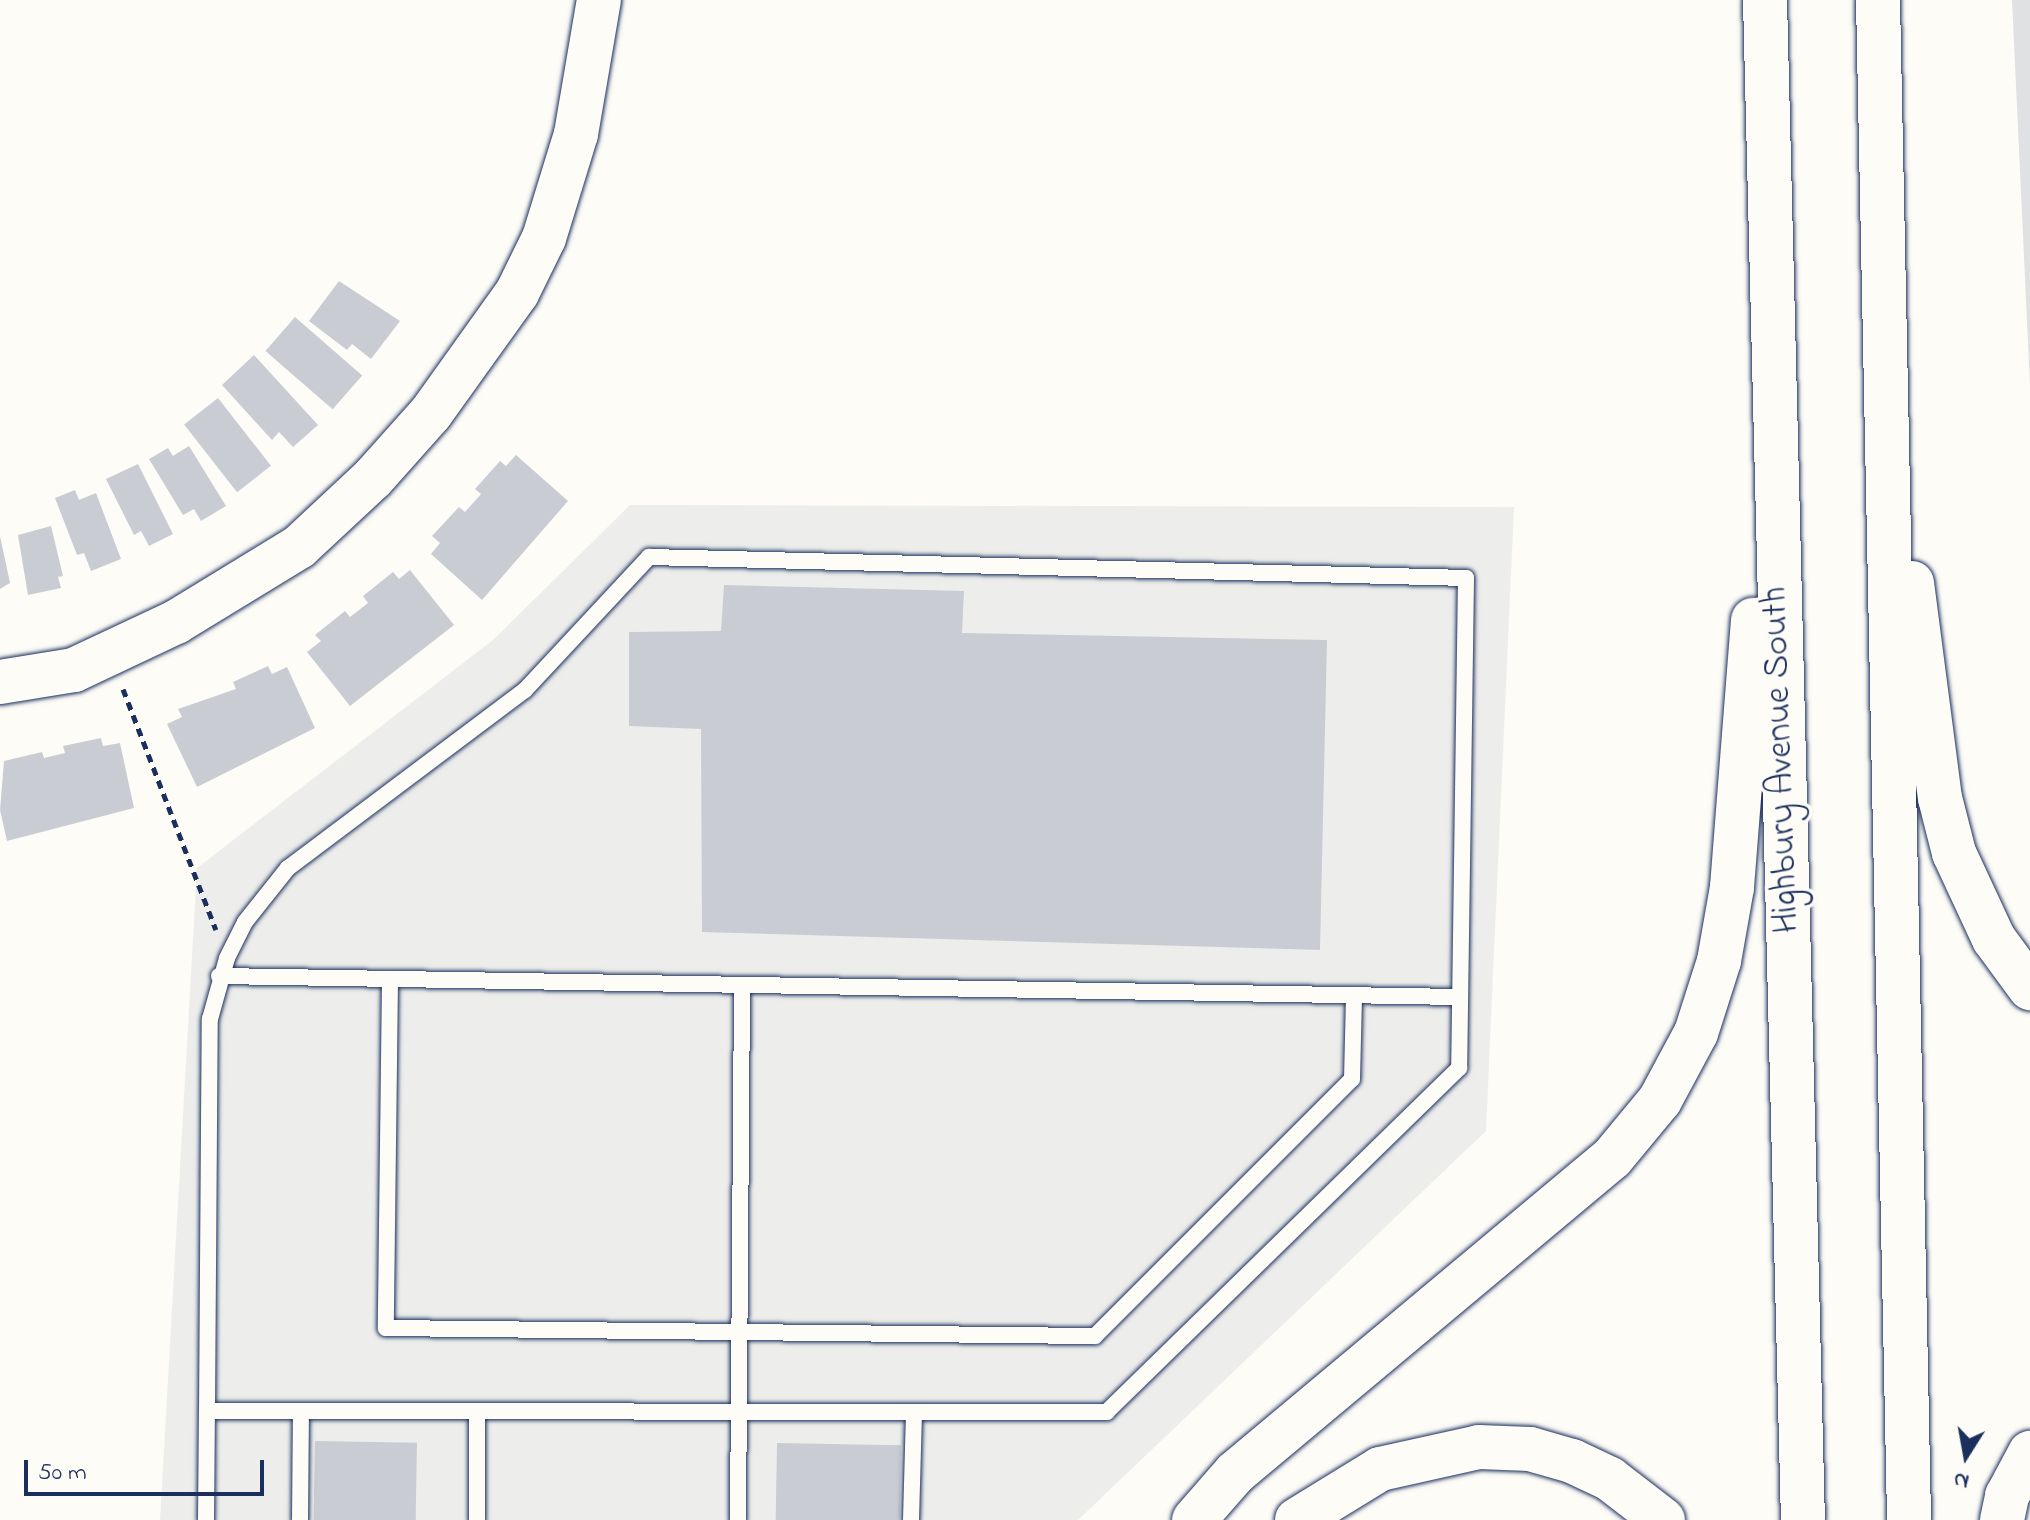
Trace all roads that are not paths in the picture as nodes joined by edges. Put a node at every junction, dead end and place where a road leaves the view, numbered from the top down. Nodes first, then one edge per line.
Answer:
1 (599, 0) edge
2 (1765, 0) edge
3 (1878, 0) edge
4 (1883, 351) junction
5 (1771, 394) junction
6 (0, 682) edge
7 (219, 976) junction
8 (390, 980) junction
9 (742, 986) junction
10 (2030, 988) edge
11 (1354, 996) junction
12 (1460, 997) junction
13 (741, 1332) junction
14 (207, 1411) junction
15 (301, 1411) junction
16 (477, 1411) junction
17 (740, 1411) junction
18 (914, 1412) junction
19 (2030, 1453) edge
20 (206, 1520) edge
21 (300, 1520) edge
22 (477, 1520) edge
23 (738, 1520) edge
24 (911, 1520) edge
25 (1194, 1520) edge
26 (1297, 1520) edge
27 (1663, 1520) edge
28 (1803, 1520) edge
29 (1909, 1520) edge
30 (2002, 1520) edge

1 - 6 main road
2 - 5 main road, Highbury Avenue South
3 - 4 main road
4 - 10 main road
4 - 29 main road
5 - 25 main road
5 - 28 main road, Highbury Avenue South
7 - 8 lane
7 - 12 lane
7 - 14 lane
8 - 9 lane
8 - 13 lane
9 - 11 lane
9 - 13 lane
11 - 12 lane
11 - 13 lane
12 - 18 lane
13 - 17 lane
14 - 15 lane
14 - 20 lane
15 - 16 lane
15 - 21 lane
16 - 17 lane
16 - 22 lane
17 - 18 lane
17 - 23 lane
18 - 24 lane
19 - 30 main road
26 - 27 main road

